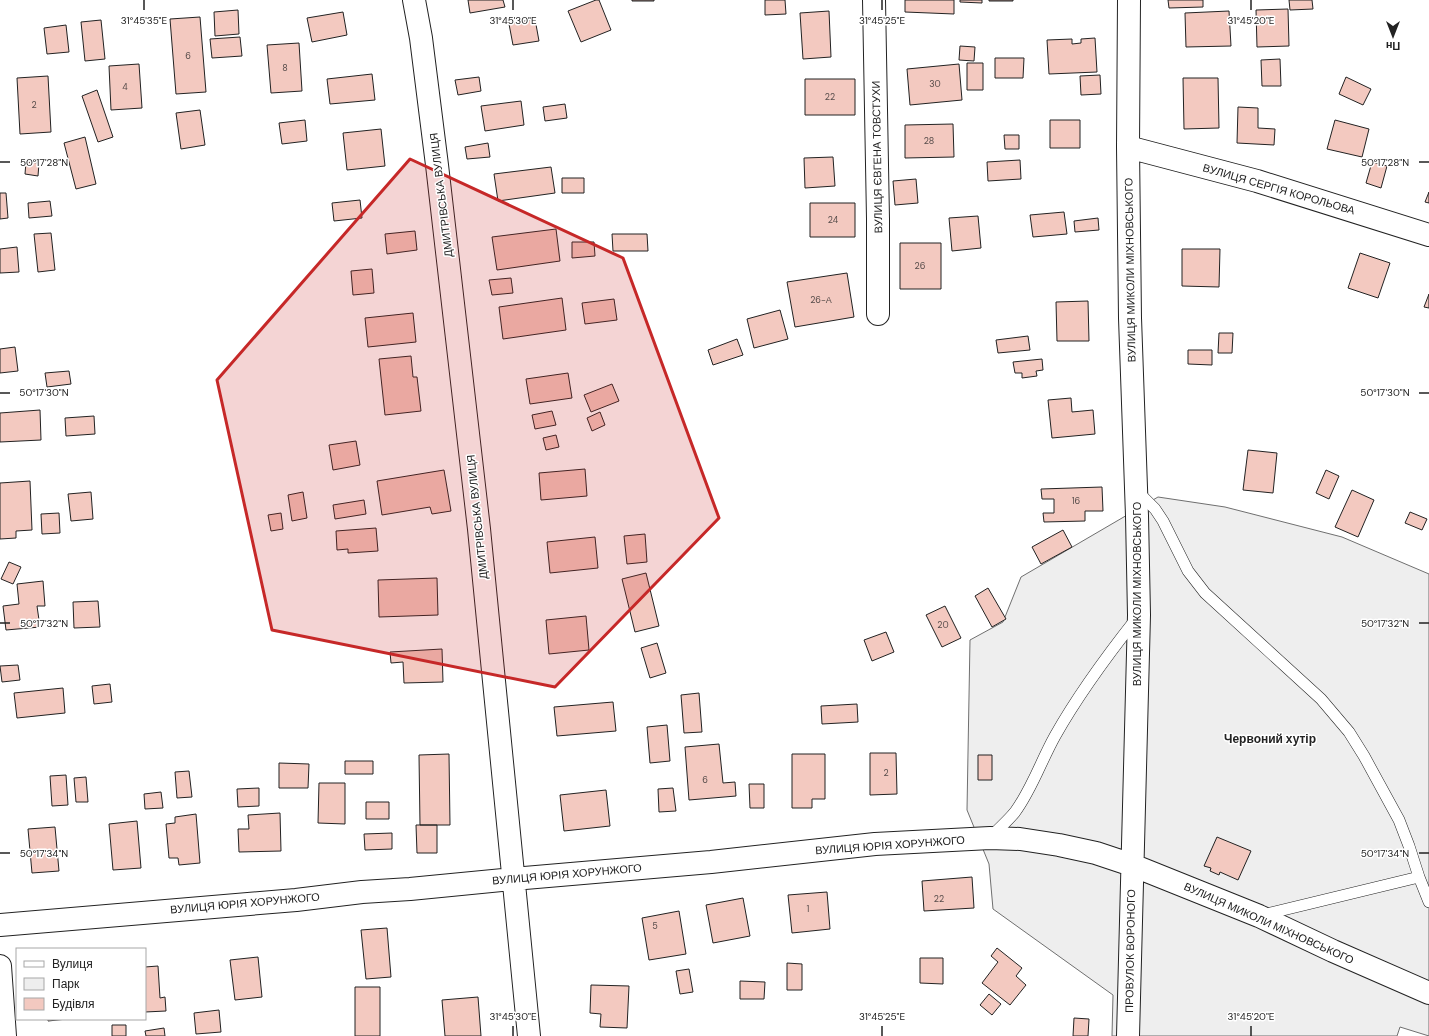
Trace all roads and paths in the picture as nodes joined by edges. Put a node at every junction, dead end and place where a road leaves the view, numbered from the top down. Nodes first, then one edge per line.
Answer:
1 (414, 0) edge
2 (874, 0) edge
3 (1129, 0) edge
4 (1128, 147) junction
5 (1429, 235) edge
6 (878, 314) dead end
7 (1136, 490) junction
8 (1139, 616) junction
9 (990, 838) junction
10 (1132, 865) junction
11 (1419, 878) junction
12 (513, 879) junction
13 (1429, 902) edge
14 (1259, 916) junction
15 (0, 925) edge
16 (0, 966) edge
17 (1429, 992) edge
18 (5, 1036) edge
19 (529, 1036) edge
20 (1128, 1036) edge

1 - 12 street, ДМИТРІВСЬКА ВУЛИЦЯ
2 - 6 street, ВУЛИЦЯ ЄВГЕНА ТОВСТУХИ
3 - 4 street, ВУЛИЦЯ МИКОЛИ МІХНОВСЬКОГО
4 - 5 street, ВУЛИЦЯ СЕРГІЯ КОРОЛЬОВА
4 - 7 street, ВУЛИЦЯ МИКОЛИ МІХНОВСЬКОГО
7 - 8 street, ВУЛИЦЯ МИКОЛИ МІХНОВСЬКОГО
7 - 11 lane
8 - 9 lane
8 - 10 street, ВУЛИЦЯ МИКОЛИ МІХНОВСЬКОГО
9 - 10 street, ВУЛИЦЯ ЮРІЯ ХОРУНЖОГО
9 - 12 street, ВУЛИЦЯ ЮРІЯ ХОРУНЖОГО
10 - 14 street, ВУЛИЦЯ МИКОЛИ МІХНОВСЬКОГО
10 - 20 street, ПРОВУЛОК ВОРОНОГО
11 - 13 lane
11 - 14 lane
12 - 15 street, ВУЛИЦЯ ЮРІЯ ХОРУНЖОГО
12 - 19 street, ДМИТРІВСЬКА ВУЛИЦЯ
14 - 17 street, ВУЛИЦЯ МИКОЛИ МІХНОВСЬКОГО
16 - 18 street

